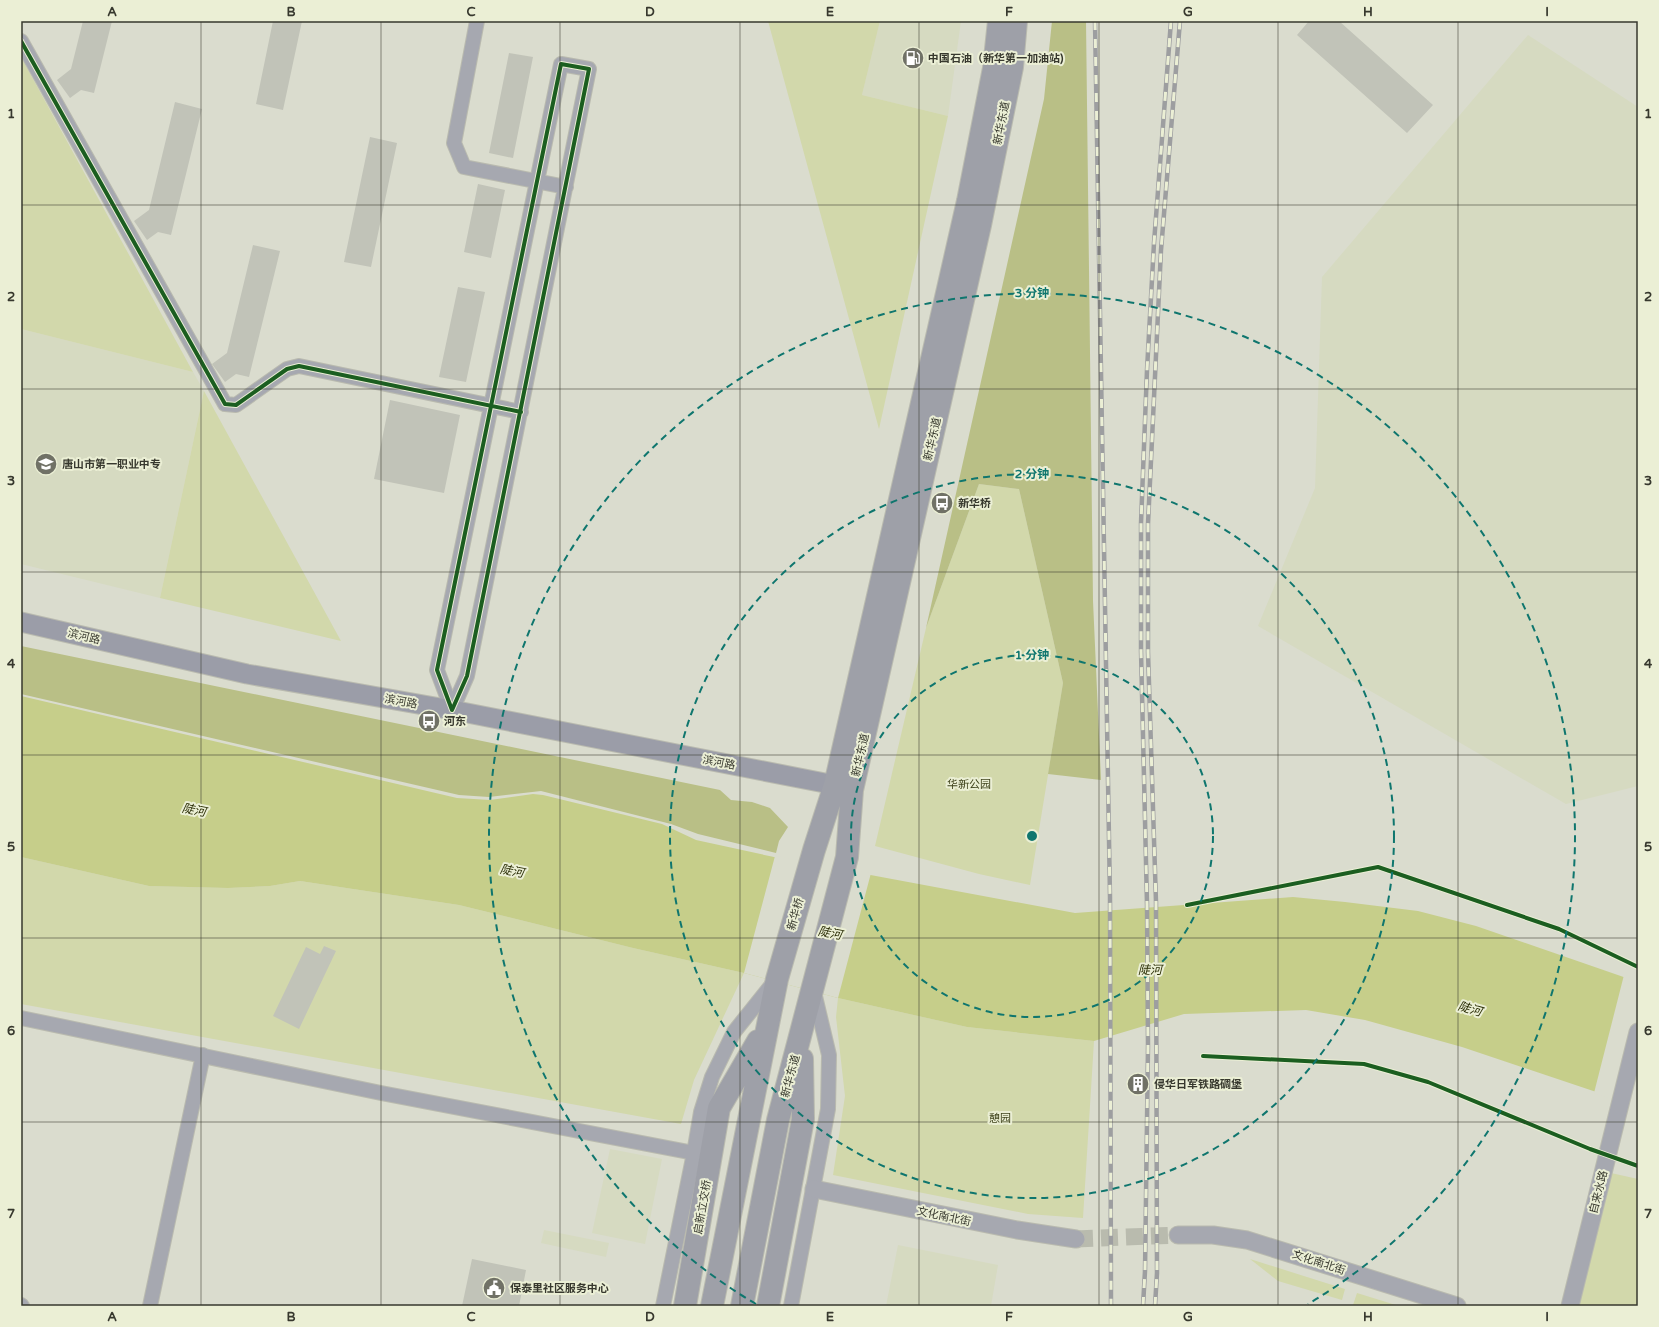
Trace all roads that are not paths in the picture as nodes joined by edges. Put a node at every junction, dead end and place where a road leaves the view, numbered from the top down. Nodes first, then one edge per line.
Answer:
1 (477, 21) edge
2 (999, 21) edge
3 (1016, 21) edge
4 (21, 41) edge
5 (537, 182) junction
6 (566, 188) junction
7 (491, 405) junction
8 (521, 412) junction
9 (21, 622) edge
10 (452, 710) junction
11 (844, 787) junction
12 (814, 850) joint
13 (777, 979) junction
14 (813, 987) junction
15 (21, 1018) edge
16 (767, 1026) junction
17 (802, 1030) junction
18 (1638, 1032) edge
19 (204, 1055) junction
20 (694, 1153) junction
21 (814, 1189) junction
22 (1178, 1235) tunnel mouth
23 (1076, 1238) tunnel mouth
24 (150, 1306) edge
25 (663, 1306) edge
26 (685, 1306) edge
27 (712, 1306) edge
28 (742, 1306) edge
29 (768, 1306) edge
30 (791, 1306) edge
31 (1457, 1306) edge
32 (1570, 1306) edge

1 - 5 street
2 - 11 main road, 新华东道
3 - 11 main road, 新华东道
4 - 7 street
5 - 6 street
5 - 6 street
5 - 7 street
6 - 8 street
7 - 8 street
7 - 10 street
8 - 10 street
9 - 10 main road, 滨河路
10 - 11 main road, 滨河路
11 - 12 main road, 新华东道
11 - 14 main road, 新华东道
12 - 13 main road, 新华桥
13 - 16 main road
13 - 20 street
14 - 17 main road, 新华东道
14 - 21 street
15 - 19 street
16 - 26 main road, 启新立交桥
16 - 27 main road
17 - 28 main road, 新华东道
17 - 29 main road
18 - 32 street, 自来水路
19 - 20 street
19 - 24 street
20 - 25 street
21 - 23 street, 文化南北街
21 - 30 street
22 - 31 street, 文化南北街

